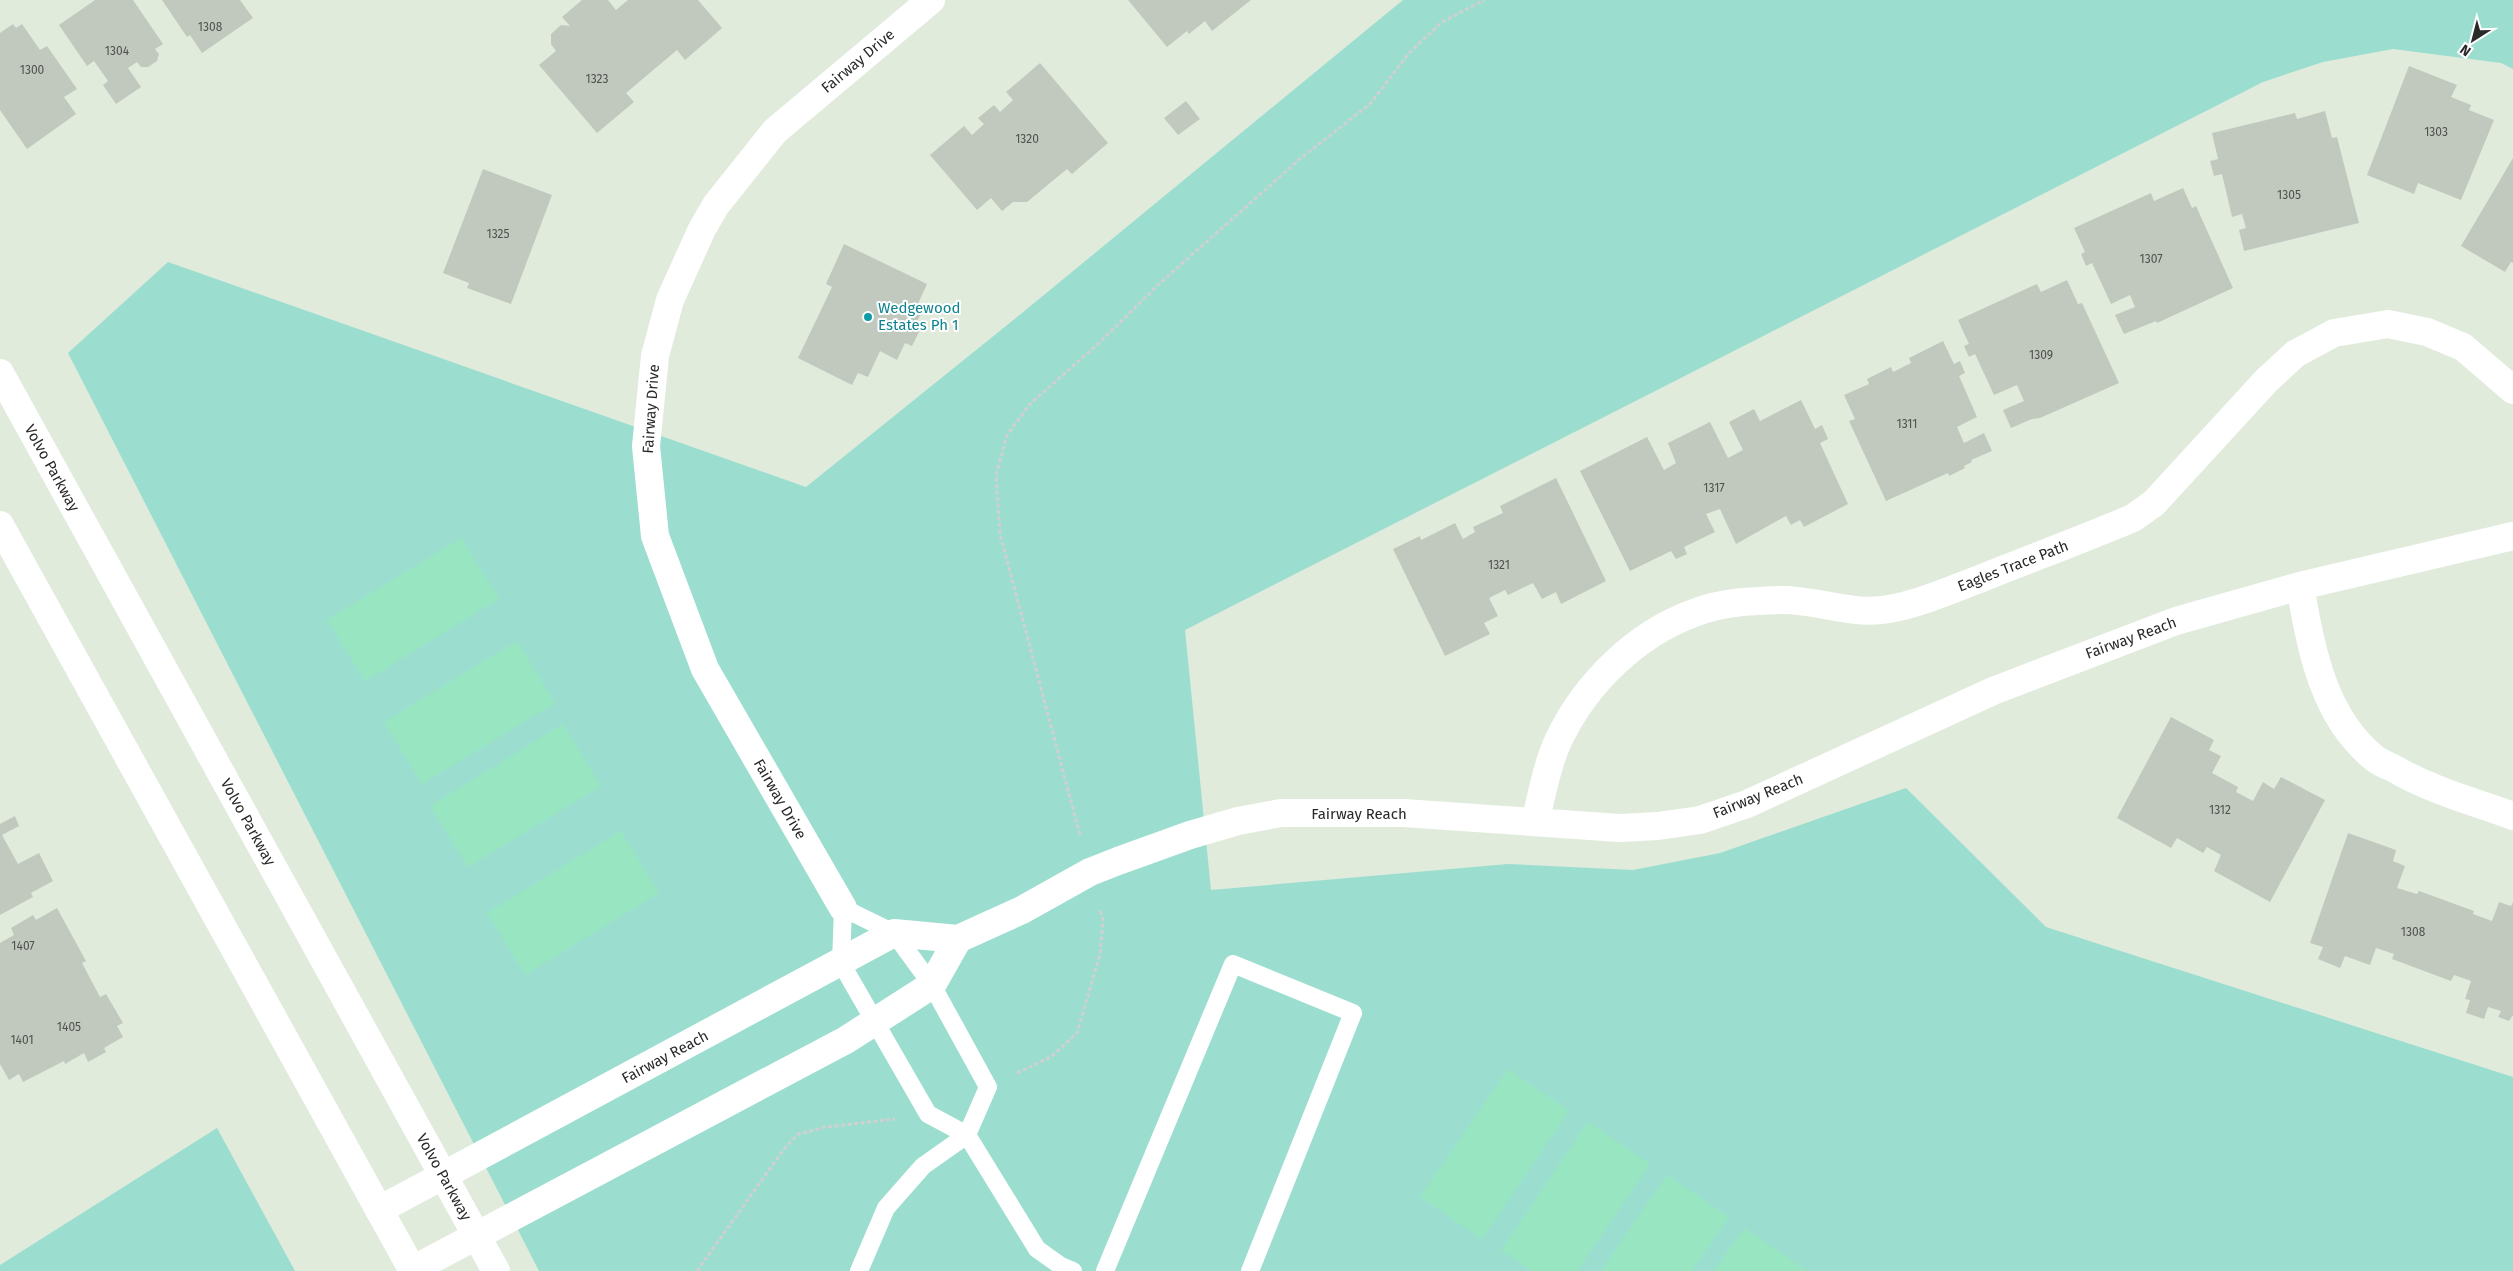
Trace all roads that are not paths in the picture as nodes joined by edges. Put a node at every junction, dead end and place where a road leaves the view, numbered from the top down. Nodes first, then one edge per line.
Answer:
1 (931, 0) edge
2 (0, 373) edge
3 (2513, 390) edge
4 (0, 525) edge
5 (2513, 536) edge
6 (2300, 586) junction
7 (2513, 816) edge
8 (1535, 822) junction
9 (843, 908) junction
10 (894, 933) junction
11 (958, 938) junction
12 (841, 963) junction
13 (932, 985) junction
14 (874, 1022) junction
15 (967, 1134) junction
16 (443, 1176) junction
17 (379, 1210) junction
18 (476, 1236) junction
19 (412, 1271) edge
20 (496, 1271) edge
21 (860, 1271) edge
22 (1074, 1271) edge
23 (1105, 1271) edge
24 (1250, 1271) edge

1 - 9 street, Fairway Drive
2 - 16 street, Volvo Parkway
3 - 8 street, Eagles Trace Path
4 - 17 street
5 - 6 street, Fairway Reach
6 - 7 street
6 - 8 street, Fairway Reach
8 - 11 street, Fairway Reach
9 - 10 lane
9 - 12 lane
10 - 11 street, Fairway Reach
10 - 12 street, Fairway Reach
10 - 13 lane
11 - 13 street
12 - 14 lane
12 - 16 street, Fairway Reach
13 - 14 street
13 - 15 lane
14 - 15 lane
14 - 18 street
15 - 21 lane
15 - 22 lane
16 - 17 street, Fairway Reach
16 - 18 street, Volvo Parkway
17 - 19 street
18 - 19 street
18 - 20 street, Volvo Parkway
23 - 24 lane

